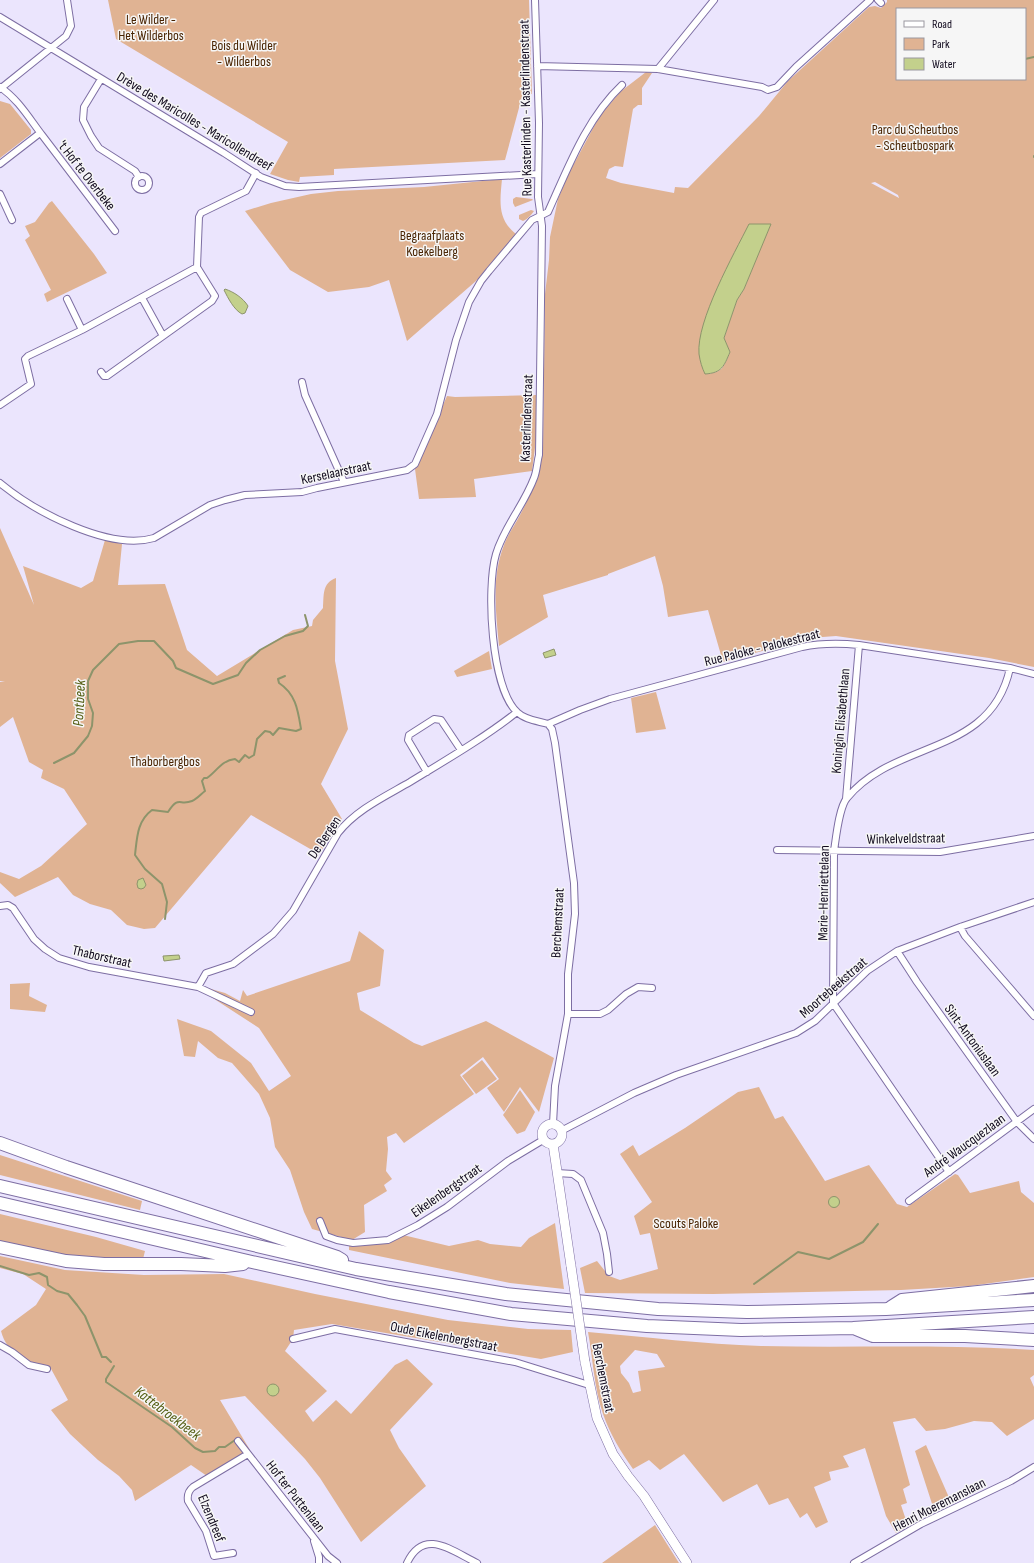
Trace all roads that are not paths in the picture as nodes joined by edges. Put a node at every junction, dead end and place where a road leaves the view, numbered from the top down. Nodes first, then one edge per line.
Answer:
1 (67, 0) edge
2 (534, 0) edge
3 (714, 0) edge
4 (870, 0) edge
5 (0, 18) edge
6 (51, 49) junction
7 (537, 66) junction
8 (658, 69) junction
9 (101, 79) junction
10 (622, 85) dead end
11 (1, 88) edge
12 (40, 133) junction
13 (0, 164) edge
14 (256, 173) junction
15 (538, 174) junction
16 (139, 177) dead end
17 (0, 194) edge
18 (540, 215) junction
19 (12, 220) dead end
20 (115, 231) dead end
21 (197, 267) junction
22 (142, 298) junction
23 (67, 299) dead end
24 (82, 330) junction
25 (163, 336) junction
26 (101, 372) dead end
27 (302, 382) dead end
28 (0, 405) edge
29 (344, 482) junction
30 (0, 484) edge
31 (859, 645) junction
32 (1010, 668) junction
33 (1034, 674) edge
34 (518, 712) junction
35 (548, 724) junction
36 (461, 750) junction
37 (428, 772) junction
38 (846, 799) junction
39 (1034, 836) edge
40 (777, 850) dead end
41 (834, 851) junction
42 (1034, 902) edge
43 (0, 906) edge
44 (960, 927) junction
45 (897, 951) junction
46 (198, 987) junction
47 (652, 988) dead end
48 (833, 1003) junction
49 (251, 1012) dead end
50 (568, 1014) junction
51 (1034, 1016) edge
52 (1034, 1109) edge
53 (1017, 1122) junction
54 (553, 1124) junction
55 (561, 1131) junction
56 (1034, 1139) edge
57 (544, 1140) junction
58 (0, 1143) edge
59 (553, 1144) junction
60 (949, 1172) junction
61 (557, 1173) junction
62 (0, 1186) edge
63 (909, 1201) dead end
64 (0, 1203) edge
65 (320, 1221) dead end
66 (0, 1248) edge
67 (252, 1262) junction
68 (356, 1269) junction
69 (609, 1272) dead end
70 (1034, 1286) edge
71 (1034, 1300) edge
72 (886, 1309) junction
73 (1034, 1317) edge
74 (853, 1328) junction
75 (292, 1339) dead end
76 (1034, 1340) edge
77 (0, 1345) edge
78 (47, 1369) dead end
79 (589, 1385) junction
80 (238, 1441) dead end
81 (248, 1454) junction
82 (1034, 1467) edge
83 (313, 1538) junction
84 (234, 1553) dead end
85 (319, 1563) edge
86 (337, 1563) edge
87 (407, 1563) edge
88 (477, 1563) edge
89 (687, 1563) edge
90 (854, 1563) edge

1 - 6 street
2 - 7 street, Rue Kasterlinden - Kasterlindenstraat
3 - 8 street
4 - 8 street
5 - 6 street, Drève des Maricolles - Maricollendreef
6 - 9 street, Drève des Maricolles - Maricollendreef
6 - 11 street
7 - 8 street
7 - 15 street, Rue Kasterlinden - Kasterlindenstraat
9 - 14 street, Drève des Maricolles - Maricollendreef
9 - 16 street
10 - 18 street, Kerselaarstraat
11 - 12 street, 't Hof te Overbeke
12 - 13 street, 't Hof te Overbeke
12 - 20 street, 't Hof te Overbeke
14 - 15 street, Drève des Maricolles - Maricollendreef
14 - 21 street
15 - 18 street, Rue Kasterlinden - Kasterlindenstraat
17 - 19 street
18 - 29 street, Kerselaarstraat
18 - 34 street, Kasterlindenstraat
21 - 22 street
21 - 25 street
22 - 24 street
22 - 25 street
23 - 24 street
24 - 28 street
25 - 26 street
27 - 29 street
29 - 30 street, Kerselaarstraat
31 - 32 street, Rue Paloke - Palokestraat
31 - 35 street, Rue Paloke - Palokestraat
31 - 38 street, Koningin Elisabethlaan
32 - 33 street, Rue Paloke - Palokestraat
32 - 38 street, Marie-Henriettelaan
34 - 35 street
34 - 36 street, De Bergen
35 - 50 street, Berchemstraat
36 - 37 street, De Bergen
36 - 37 street
37 - 46 street, De Bergen
38 - 41 street, Marie-Henriettelaan
39 - 41 street, Winkelveldstraat
40 - 41 street, Winkelveldstraat
41 - 48 street, Marie-Henriettelaan
42 - 44 street, Moortebeekstraat
43 - 46 street, Thaborstraat
44 - 45 street, Moortebeekstraat
44 - 51 street
45 - 48 street, Moortebeekstraat
45 - 53 street, Sint-Antoniuslaan
46 - 49 street
47 - 50 street
48 - 55 street, Moortebeekstraat
48 - 60 street
50 - 54 street, Berchemstraat
52 - 53 street, André Waucquezlaan
53 - 56 street, Sint-Antoniuslaan
53 - 60 street, André Waucquezlaan
54 - 55 street
54 - 57 street
55 - 59 street
57 - 59 street
57 - 65 street, Eikelenbergstraat
58 - 68 highway
59 - 61 street, Berchemstraat
60 - 63 street, André Waucquezlaan
61 - 69 street
61 - 79 street, Berchemstraat, bridge
62 - 68 highway
64 - 67 highway
66 - 67 highway
67 - 74 highway
68 - 72 highway
70 - 72 highway
71 - 72 highway
73 - 74 highway
74 - 76 highway
75 - 79 street, Oude Eikelenbergstraat
77 - 78 street
79 - 89 street, Berchemstraat
80 - 81 street, Hof ter Puttenlaan
81 - 83 street, Hof ter Puttenlaan
81 - 84 street, Elzendreef
82 - 90 street, Henri Moeremanslaan
83 - 85 street
83 - 86 street, Hof ter Puttenlaan
87 - 88 street

